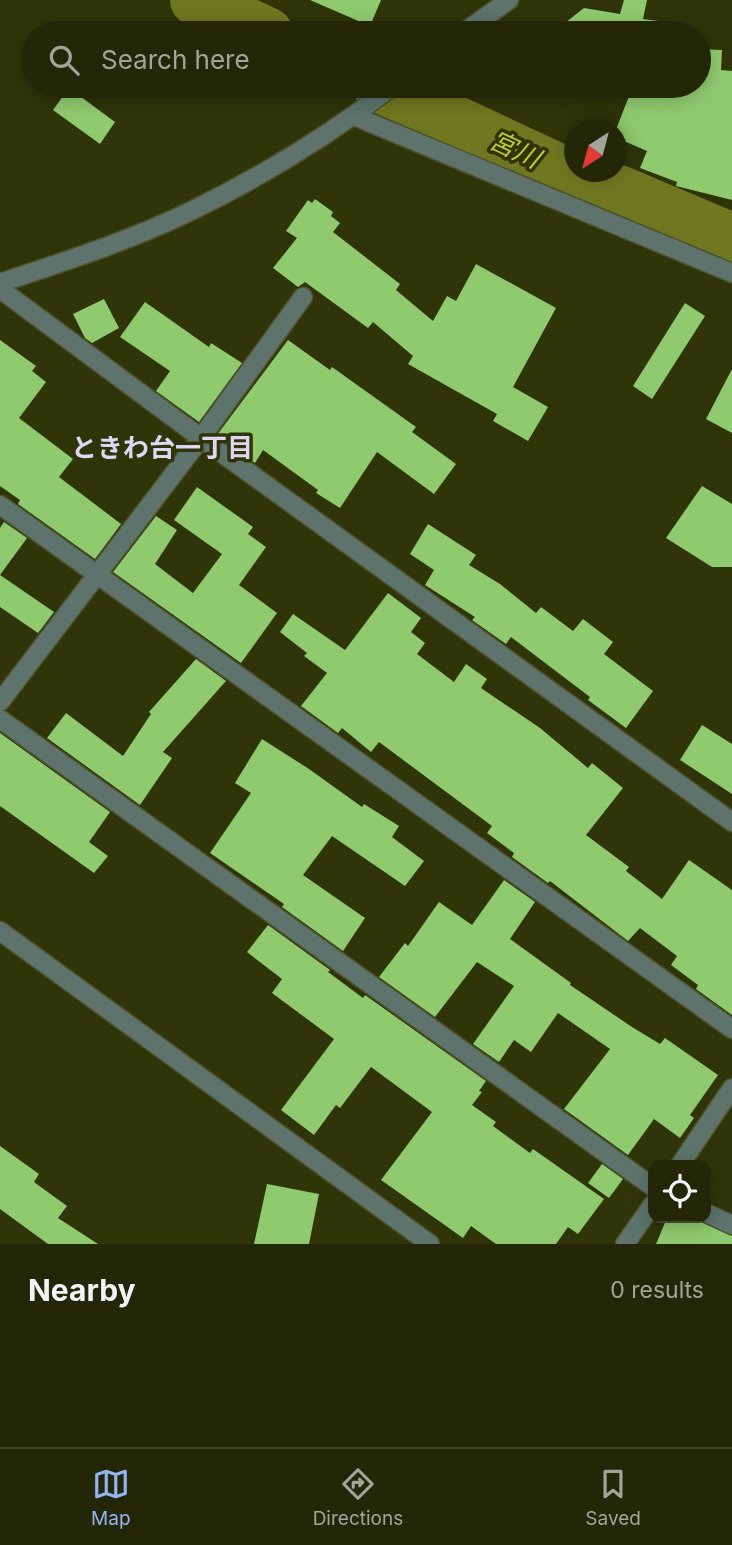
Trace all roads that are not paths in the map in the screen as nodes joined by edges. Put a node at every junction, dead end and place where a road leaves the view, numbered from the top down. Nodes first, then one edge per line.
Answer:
1 (509, 0) edge
2 (480, 21) edge
3 (377, 98) edge
4 (354, 116) junction
5 (732, 273) edge
6 (0, 283) edge
7 (0, 289) edge
8 (303, 297) dead end
9 (201, 438) junction
10 (0, 505) edge
11 (97, 575) junction
12 (0, 702) edge
13 (0, 719) edge
14 (732, 822) edge
15 (0, 931) edge
16 (732, 1029) edge
17 (732, 1088) edge
18 (683, 1160) edge
19 (648, 1183) edge
20 (648, 1211) edge
21 (711, 1215) edge
22 (732, 1225) edge
23 (430, 1244) edge
24 (625, 1244) edge

1 - 2 street
3 - 4 street
4 - 5 street
4 - 6 street
7 - 9 street
8 - 9 street
9 - 11 street
9 - 14 street
10 - 11 street
11 - 12 street
11 - 16 street
13 - 19 street
15 - 23 street
17 - 18 street
20 - 24 street
21 - 22 street

